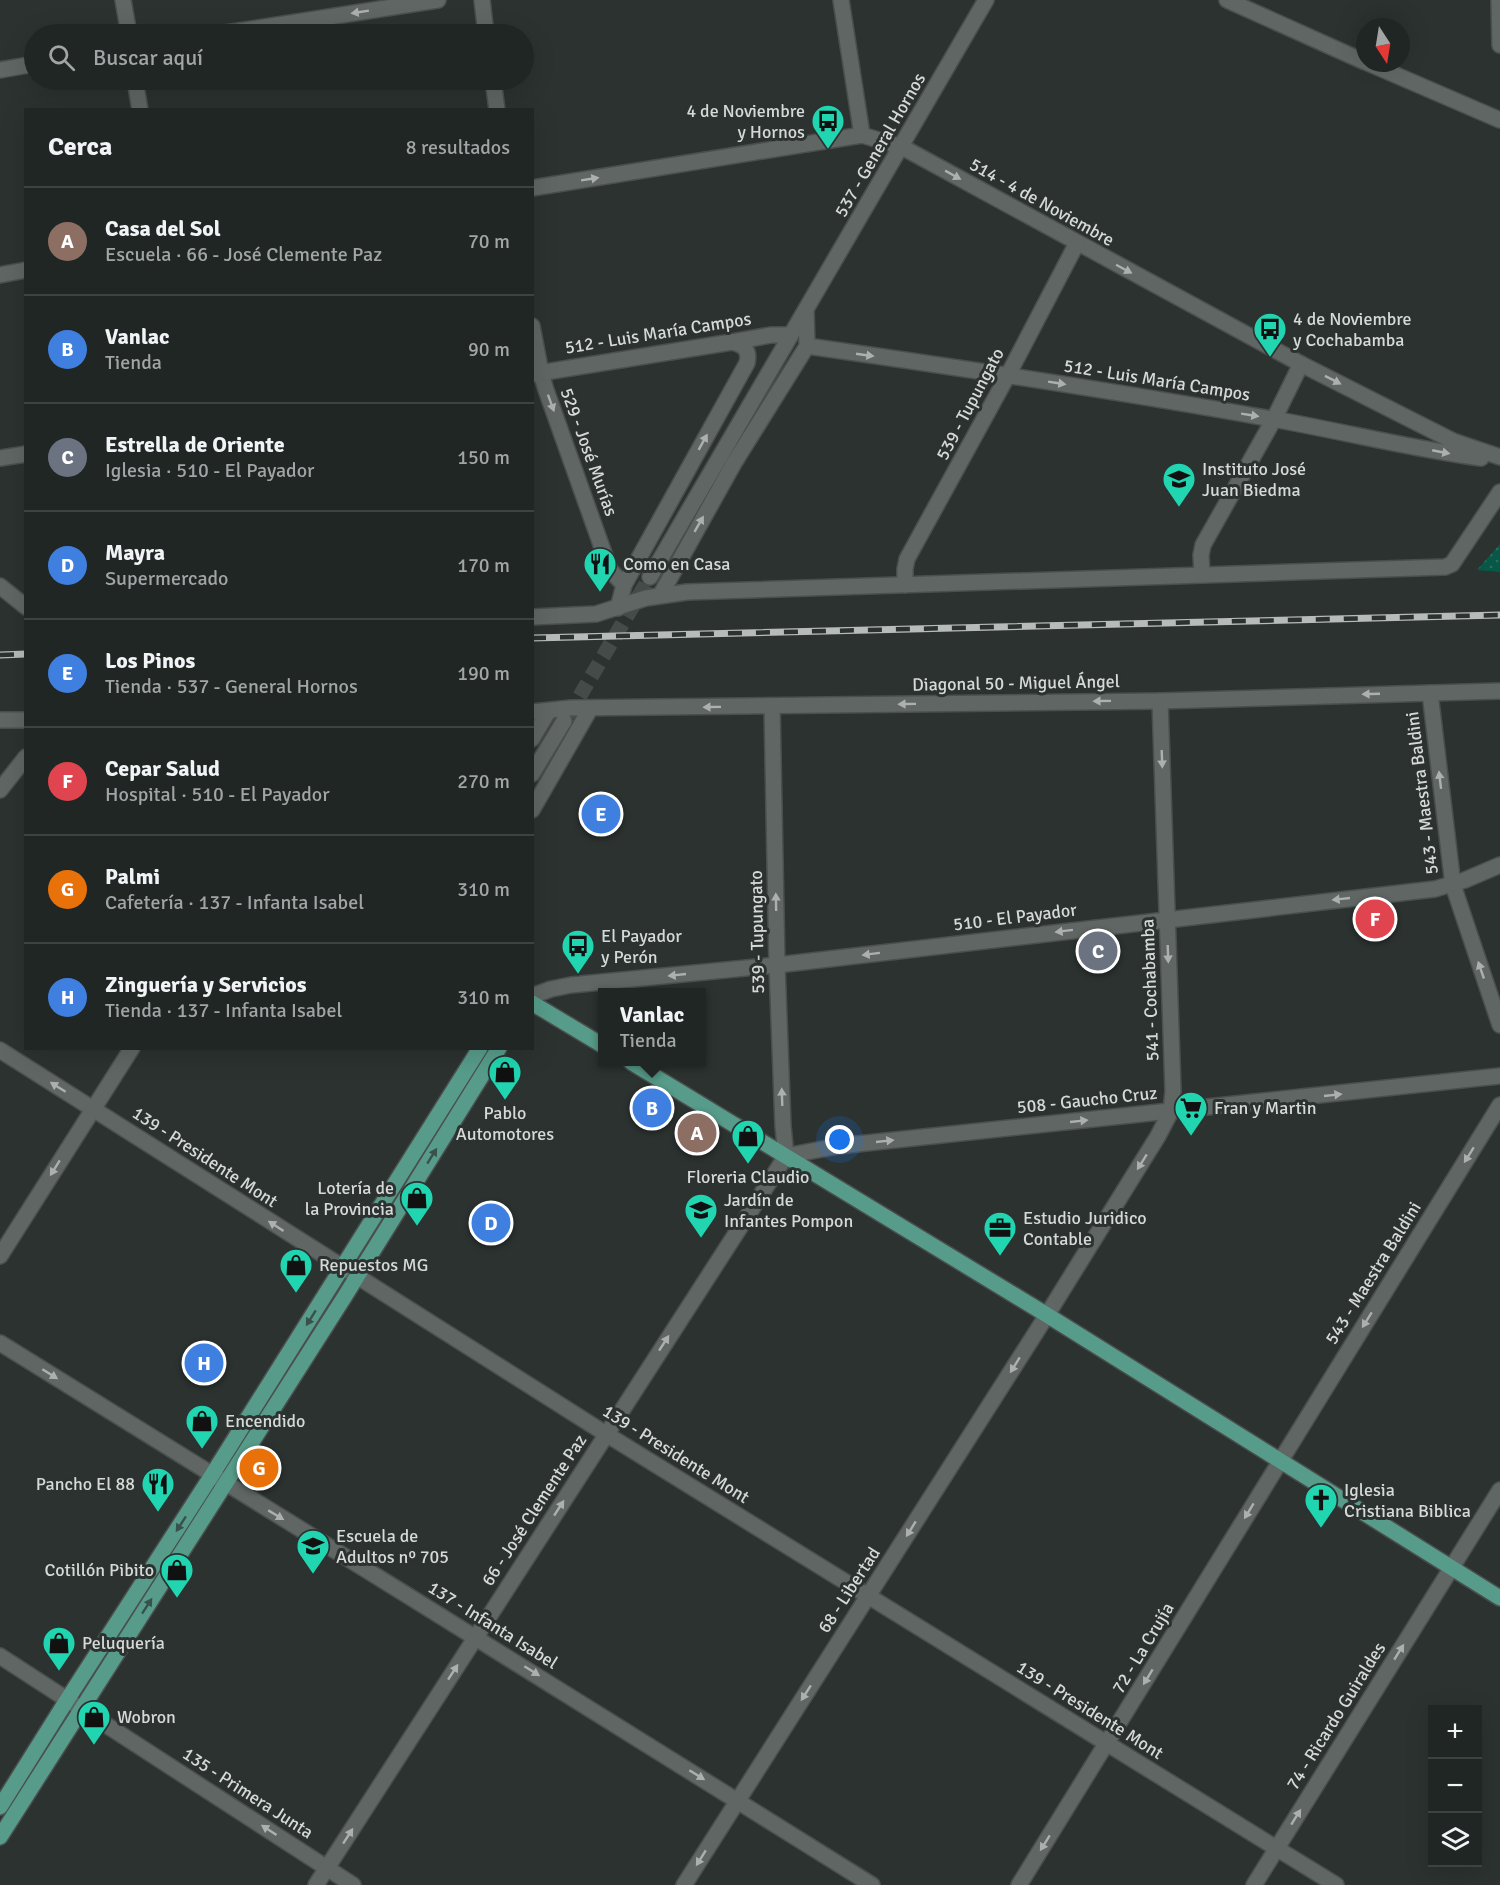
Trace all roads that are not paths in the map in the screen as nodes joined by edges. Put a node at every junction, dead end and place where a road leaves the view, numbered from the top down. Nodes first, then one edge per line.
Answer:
1 (123, 0) edge
2 (438, 0) edge
3 (482, 0) edge
4 (841, 0) edge
5 (986, 0) edge
6 (1227, 0) edge
7 (1498, 0) edge
8 (127, 24) edge
9 (283, 24) edge
10 (485, 24) edge
11 (1500, 45) edge
12 (1356, 57) edge
13 (24, 66) edge
14 (0, 70) edge
15 (1390, 72) edge
16 (137, 90) edge
17 (494, 90) edge
18 (140, 108) edge
19 (497, 108) edge
20 (1500, 120) edge
21 (862, 135) junction
22 (902, 147) junction
23 (534, 188) edge
24 (1077, 243) junction
25 (24, 270) edge
26 (0, 274) edge
27 (806, 310) junction
28 (790, 335) junction
29 (732, 342) junction
30 (534, 345) edge
31 (807, 346) junction
32 (1301, 364) junction
33 (537, 373) edge
34 (1008, 375) junction
35 (1274, 419) junction
36 (24, 454) edge
37 (0, 458) edge
38 (1500, 459) edge
39 (1500, 492) edge
40 (1202, 575) junction
41 (650, 577) tunnel mouth
42 (624, 585) junction
43 (904, 585) junction
44 (0, 586) edge
45 (661, 594) junction
46 (24, 605) edge
47 (618, 608) junction
48 (534, 617) edge
49 (1500, 691) edge
50 (1430, 693) junction
51 (1160, 701) junction
52 (772, 706) junction
53 (591, 709) junction
54 (540, 712) edge
55 (0, 720) edge
56 (24, 720) edge
57 (564, 721) tunnel mouth
58 (534, 732) edge
59 (24, 760) edge
60 (534, 771) edge
61 (0, 790) edge
62 (534, 807) edge
63 (1500, 865) edge
64 (1453, 885) junction
65 (1167, 919) junction
66 (777, 965) junction
67 (534, 995) edge
68 (534, 1004) edge
69 (1500, 1025) edge
70 (598, 1041) edge
71 (0, 1050) edge
72 (131, 1050) edge
73 (479, 1050) edge
74 (498, 1050) edge
75 (638, 1066) edge
76 (1500, 1076) edge
77 (1500, 1105) edge
78 (93, 1108) junction
79 (1171, 1111) junction
80 (786, 1156) junction
81 (0, 1256) edge
82 (343, 1269) junction
83 (357, 1277) junction
84 (1047, 1315) junction
85 (0, 1343) edge
86 (606, 1434) junction
87 (1280, 1461) junction
88 (213, 1475) junction
89 (226, 1484) junction
90 (1500, 1490) edge
91 (1452, 1569) junction
92 (868, 1595) junction
93 (1500, 1598) edge
94 (476, 1636) junction
95 (0, 1656) edge
96 (67, 1700) junction
97 (82, 1709) junction
98 (1107, 1744) junction
99 (737, 1800) junction
100 (0, 1807) edge
101 (0, 1837) edge
102 (1276, 1848) junction
103 (327, 1868) junction
104 (316, 1885) edge
105 (353, 1885) edge
106 (684, 1885) edge
107 (872, 1885) edge
108 (1019, 1885) edge
109 (1254, 1885) edge
110 (1336, 1885) edge

1 - 8 street
2 -> 9 street
3 - 10 street
4 - 21 street
5 - 22 street, 537 - General Hornos
6 - 12 street
7 - 11 street
13 - 14 street
15 - 20 street
16 - 18 street
17 - 19 street
21 - 22 street, 514 - 4 de Noviembre
23 -> 21 street, 514 - 4 de Noviembre
22 -> 24 street, 514 - 4 de Noviembre
22 - 27 street, 537 - General Hornos
24 -> 32 street, 514 - 4 de Noviembre
24 - 34 street, 539 - Tupungato
25 - 26 street
27 - 28 street, 537 - General Hornos
27 - 31 street
28 - 29 street, 512 - Luis María Campos
28 - 41 street, 537 - General Hornos
29 - 33 street, 512 - Luis María Campos
42 -> 29 street
30 - 33 street, 529 - José Murías
31 -> 34 street, 512 - Luis María Campos
45 -> 31 street
32 - 35 street
32 -> 38 street, 514 - 4 de Noviembre
33 -> 42 street, 529 - José Murías
34 -> 35 street, 512 - Luis María Campos
34 - 43 street, 539 - Tupungato
35 -> 38 street, 512 - Luis María Campos
35 - 40 street
36 - 37 street
39 - 40 street
40 - 43 street
42 - 47 street
43 - 45 street
44 - 46 street
45 - 47 street
47 - 48 street
49 - 50 street, Diagonal 50 - Miguel Ángel
50 -> 51 street, Diagonal 50 - Miguel Ángel
64 -> 50 street, 543 - Maestra Baldini
51 -> 52 street, Diagonal 50 - Miguel Ángel
51 -> 65 street, 541 - Cochabamba
52 -> 53 street, Diagonal 50 - Miguel Ángel
66 -> 52 street, 539 - Tupungato
53 - 54 street, Diagonal 50 - Miguel Ángel
53 - 62 street
54 - 58 street
55 - 56 street
57 - 60 street
59 - 61 street
63 - 64 street, 510 - El Payador
64 -> 65 street, 510 - El Payador
69 -> 64 street, 543 - Maestra Baldini
65 -> 66 street, 510 - El Payador
65 -> 79 street, 541 - Cochabamba
66 -> 67 street, 510 - El Payador
80 -> 66 street, 539 - Tupungato
68 - 70 main road
78 -> 71 street, 139 - Presidente Mont
72 - 78 street
73 - 82 main road
83 -> 74 main road
75 - 80 main road
79 -> 76 street, 508 - Gaucho Cruz
77 -> 87 street, 543 - Maestra Baldini
78 -> 81 street
82 -> 78 street, 139 - Presidente Mont
80 -> 79 street, 508 - Gaucho Cruz
79 -> 84 street, 541 - Cochabamba
80 - 84 main road
86 -> 80 street, 66 - José Clemente Paz
82 - 83 street, 139 - Presidente Mont
82 -> 88 main road
83 - 86 street, 139 - Presidente Mont
83 - 89 main road
84 - 87 main road
84 -> 92 street, 68 - Libertad
85 -> 88 street, 137 - Infanta Isabel
86 - 92 street, 139 - Presidente Mont
94 -> 86 street, 66 - José Clemente Paz
87 - 91 main road
87 -> 98 street, 72 - La Crujía
88 - 89 street, 137 - Infanta Isabel
88 -> 96 main road
89 -> 94 street, 137 - Infanta Isabel
97 -> 89 main road
90 - 91 street, 74 - Ricardo Guiraldes
91 - 93 main road
102 -> 91 street, 74 - Ricardo Guiraldes
92 - 98 street, 139 - Presidente Mont
92 -> 99 street, 68 - Libertad
94 -> 99 street, 137 - Infanta Isabel
103 -> 94 street, 66 - José Clemente Paz
95 - 96 street, 135 - Primera Junta
96 - 97 street, 135 - Primera Junta
96 - 100 main road
97 - 101 main road
103 -> 97 street, 135 - Primera Junta
98 - 102 street, 139 - Presidente Mont
98 -> 108 street, 72 - La Crujía
99 -> 106 street, 68 - Libertad
99 - 107 street, 137 - Infanta Isabel
102 - 109 street, 74 - Ricardo Guiraldes
102 - 110 street, 139 - Presidente Mont
103 - 104 street, 66 - José Clemente Paz
103 - 105 street, 135 - Primera Junta

